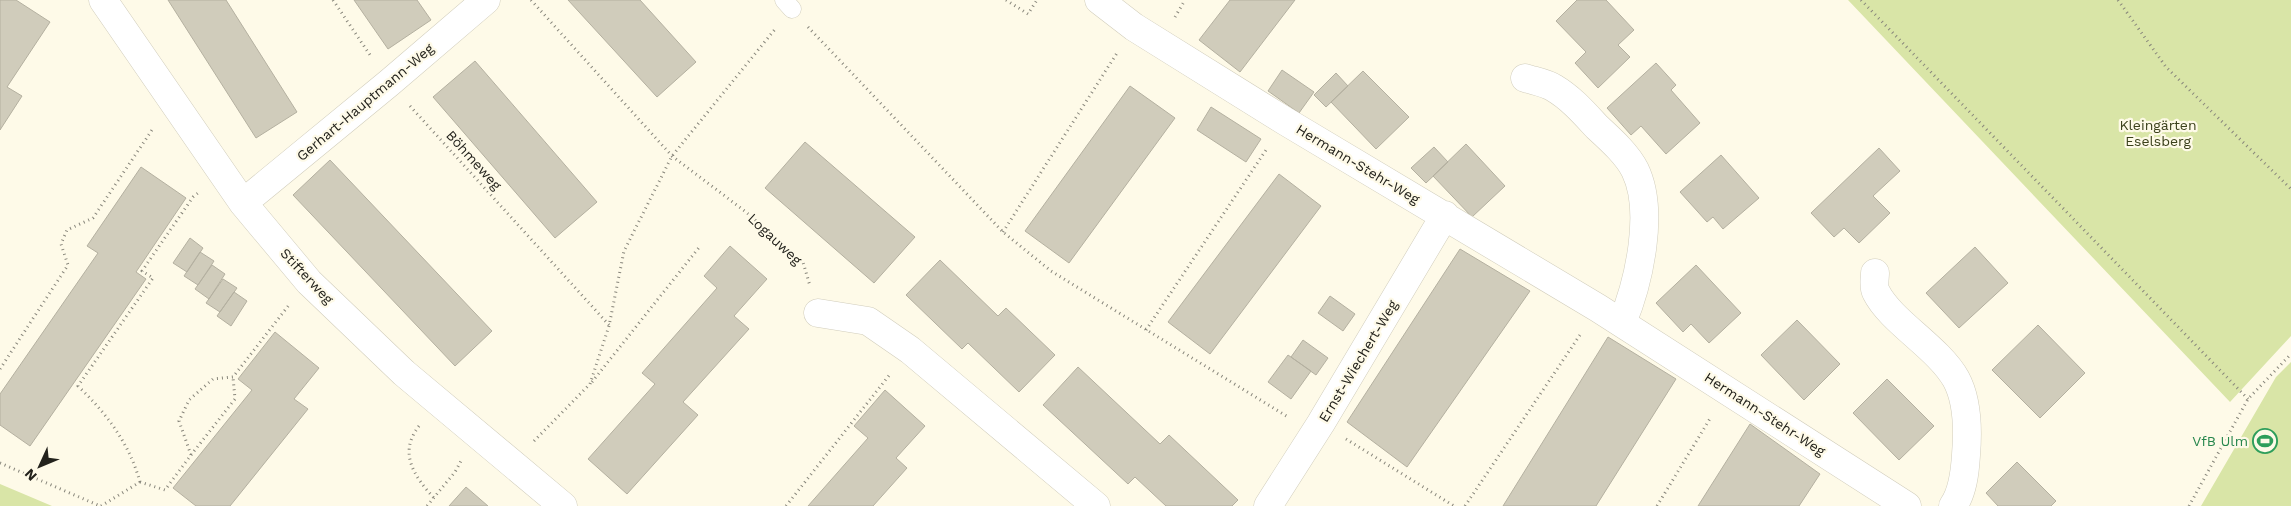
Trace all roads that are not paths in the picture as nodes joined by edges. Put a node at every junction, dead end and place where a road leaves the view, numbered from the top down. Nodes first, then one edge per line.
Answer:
1 (103, 0) edge
2 (486, 0) edge
3 (1099, 0) edge
4 (1525, 78) dead end
5 (243, 203) junction
6 (1445, 215) junction
7 (1875, 273) dead end
8 (818, 312) road end
9 (1622, 323) junction
10 (563, 506) edge
11 (1096, 506) edge
12 (1268, 506) edge
13 (1907, 506) edge
14 (1953, 506) edge

1 - 5 street, Stifterweg
2 - 5 street, Gerhart-Hauptmann-Weg
3 - 6 street, Hermann-Stehr-Weg
4 - 9 street
5 - 10 street, Stifterweg
6 - 9 street, Hermann-Stehr-Weg
6 - 12 street, Ernst-Wiechert-Weg
7 - 14 street
8 - 11 street
9 - 13 street, Hermann-Stehr-Weg

